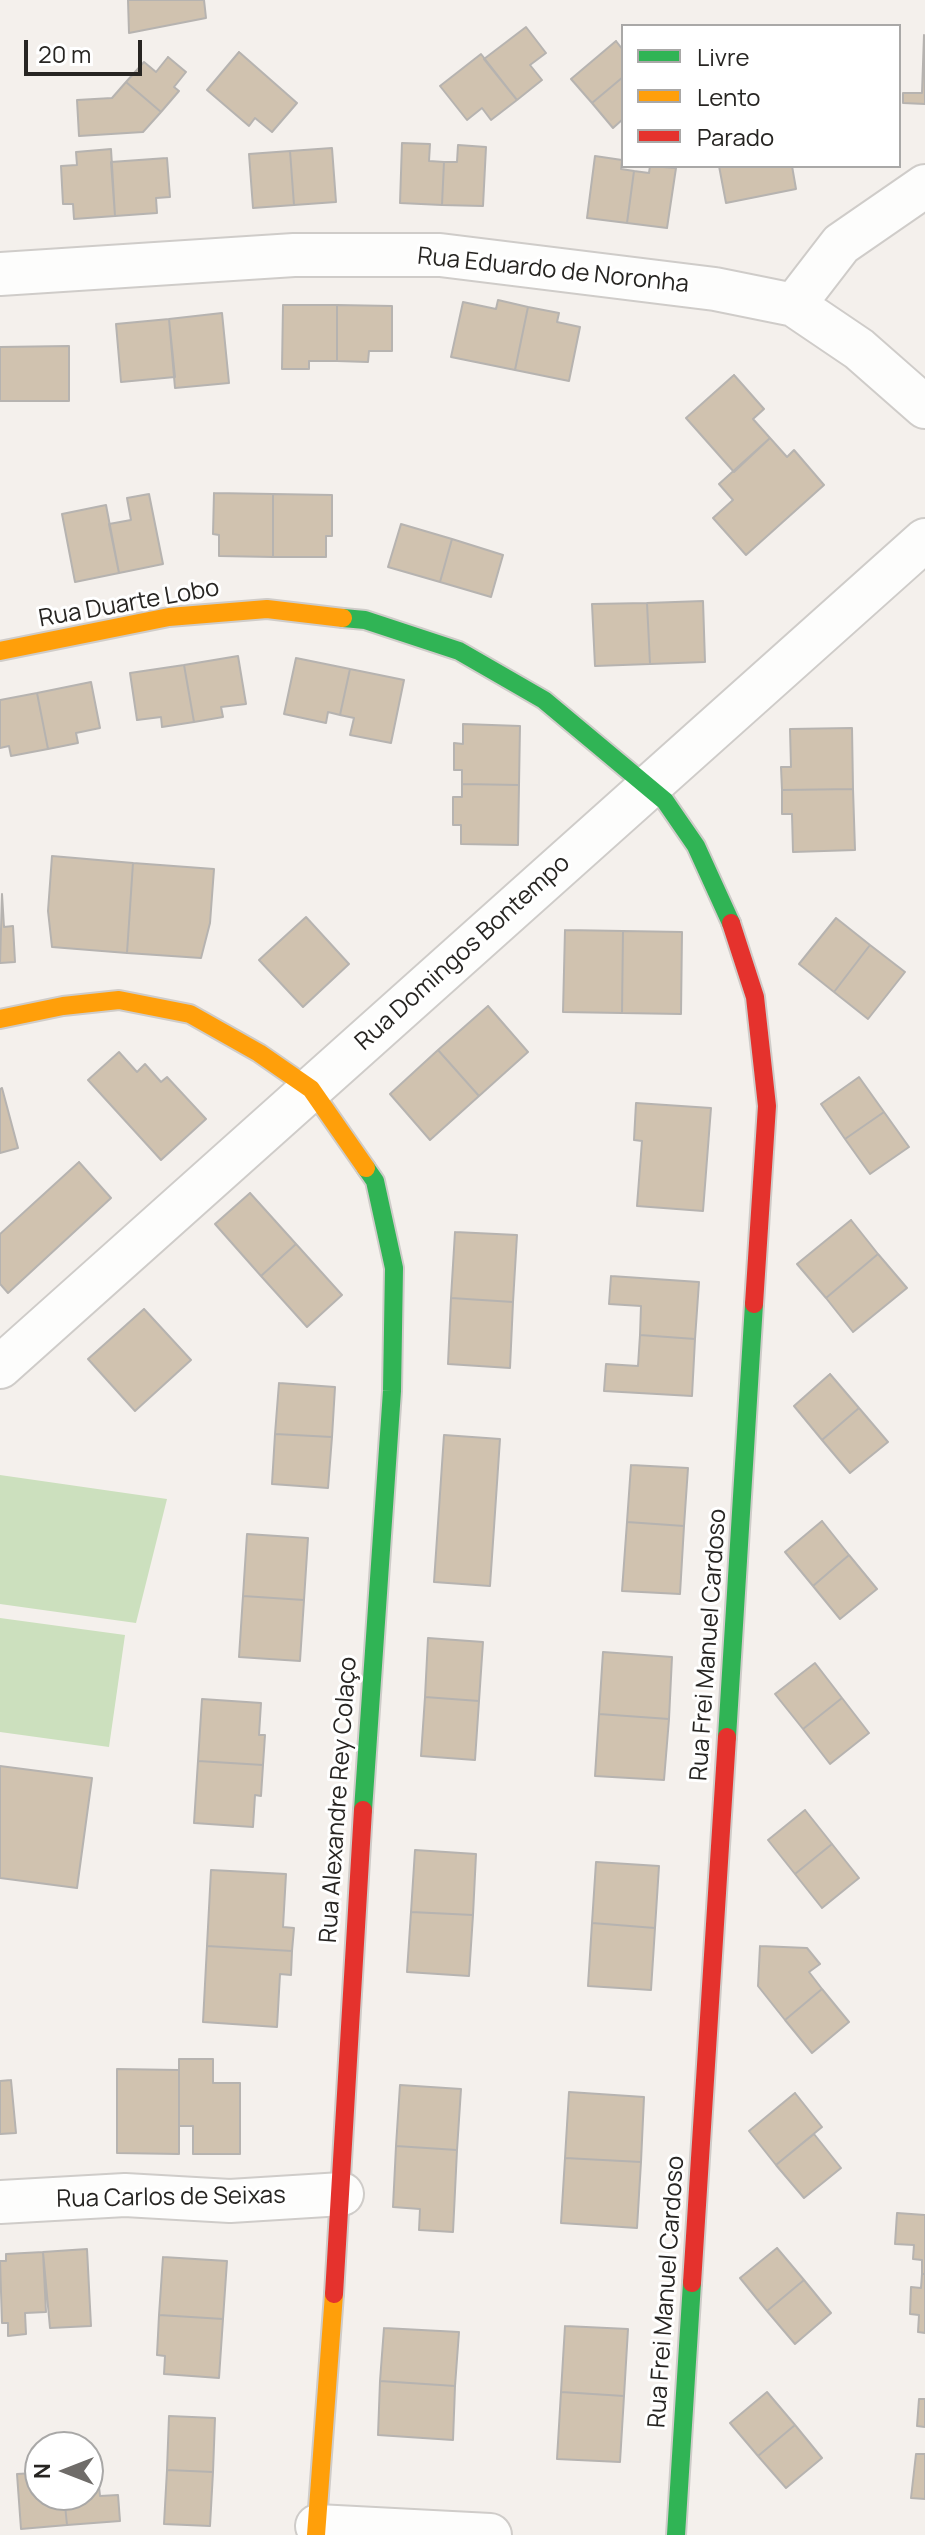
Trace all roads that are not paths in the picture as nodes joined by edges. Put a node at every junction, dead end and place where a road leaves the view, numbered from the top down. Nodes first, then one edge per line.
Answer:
1 (925, 186) edge
2 (0, 274) edge
3 (794, 305) junction
4 (925, 407) edge
5 (925, 540) edge
6 (0, 651) edge
7 (647, 788) junction
8 (0, 1019) edge
9 (311, 1089) junction
10 (0, 1367) edge
11 (342, 2194) junction
12 (0, 2202) edge
13 (316, 2530) edge
14 (490, 2535) edge
15 (676, 2535) edge

1 - 3 street
2 - 3 street, Rua Eduardo de Noronha
3 - 4 street, Rua Eduardo de Noronha
5 - 7 street, Rua Domingos Bontempo
6 - 7 street, Rua Duarte Lobo
7 - 9 street, Rua Domingos Bontempo
7 - 15 street, Rua Frei Manuel Cardoso
8 - 9 street
9 - 10 street, Rua Domingos Bontempo
9 - 11 street, Rua Alexandre Rey Colaço
11 - 12 street, Rua Carlos de Seixas
11 - 13 street, Rua Alexandre Rey Colaço
13 - 14 street

